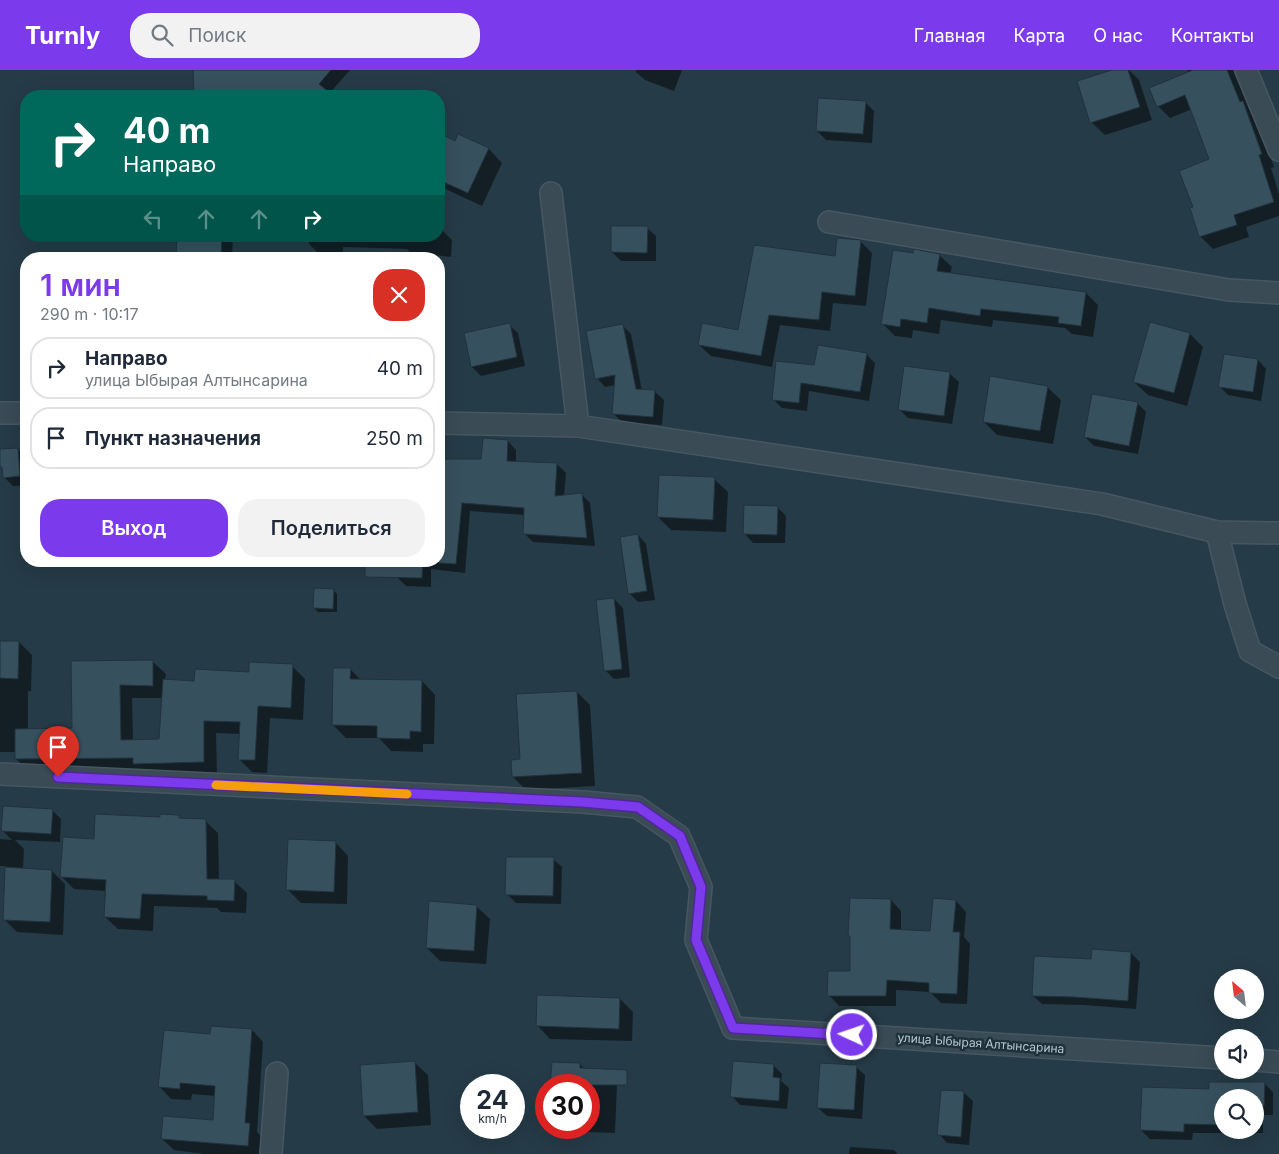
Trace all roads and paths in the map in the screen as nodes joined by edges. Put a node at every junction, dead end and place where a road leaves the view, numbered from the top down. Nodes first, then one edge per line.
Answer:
1 (1246, 70) edge
2 (1279, 150) edge
3 (551, 193) dead end
4 (829, 222) dead end
5 (1279, 293) edge
6 (0, 413) edge
7 (20, 413) edge
8 (445, 423) edge
9 (578, 426) junction
10 (1217, 532) junction
11 (1279, 534) edge
12 (1279, 667) edge
13 (0, 774) edge
14 (1214, 1058) edge
15 (1264, 1061) edge
16 (1279, 1062) edge
17 (277, 1073) dead end
18 (271, 1154) edge

1 - 2 street
3 - 9 street
4 - 5 street
6 - 7 street
8 - 9 street
9 - 10 street
10 - 11 street
10 - 12 street
13 - 14 street, улица Ыбырая Алтынсарина
15 - 16 street
17 - 18 street

